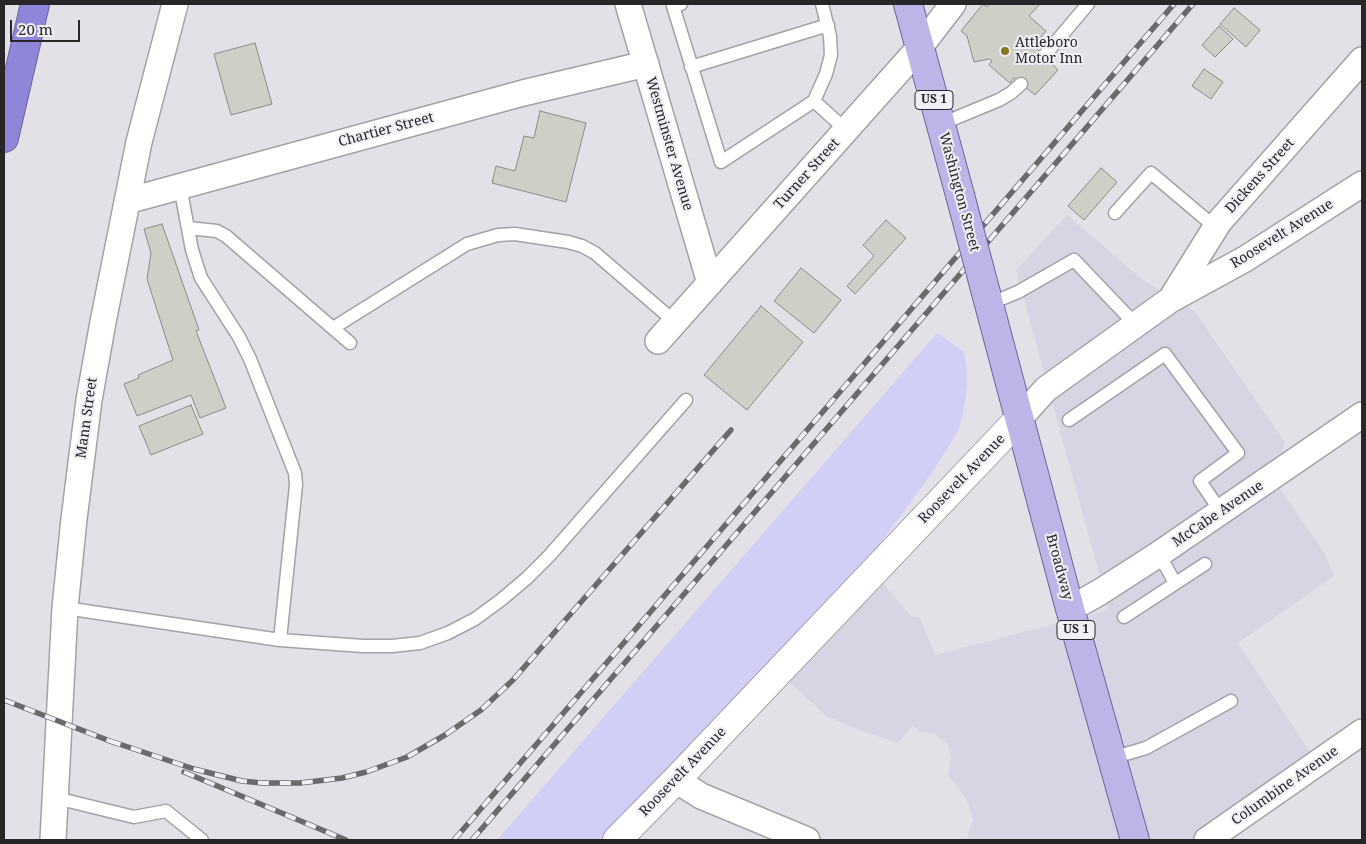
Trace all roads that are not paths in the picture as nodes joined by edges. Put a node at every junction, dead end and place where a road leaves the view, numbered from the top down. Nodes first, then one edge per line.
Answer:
1 (35, 4) edge
2 (175, 4) edge
3 (628, 4) edge
4 (681, 4) edge
5 (822, 4) edge
6 (908, 4) edge
7 (952, 4) edge
8 (1088, 4) edge
9 (828, 24) junction
10 (920, 47) junction
11 (1044, 56) dead end
12 (1362, 60) edge
13 (646, 64) junction
14 (691, 67) junction
15 (1021, 84) dead end
16 (814, 101) junction
17 (940, 124) junction
18 (846, 130) junction
19 (4, 138) edge
20 (1362, 184) edge
21 (180, 186) junction
22 (127, 201) junction
23 (1115, 213) dead end
24 (188, 228) junction
25 (1215, 228) junction
26 (710, 283) junction
27 (988, 299) junction
28 (1170, 300) junction
29 (675, 322) junction
30 (1136, 325) junction
31 (333, 328) junction
32 (658, 341) dead end
33 (350, 343) dead end
34 (686, 400) dead end
35 (1362, 415) edge
36 (1020, 419) junction
37 (1069, 420) dead end
38 (1221, 512) junction
39 (1159, 554) junction
40 (1205, 564) dead end
41 (1175, 583) junction
42 (65, 608) junction
43 (1070, 609) junction
44 (1124, 617) dead end
45 (280, 640) junction
46 (1231, 701) dead end
47 (1362, 732) edge
48 (1112, 758) junction
49 (676, 780) junction
50 (56, 798) junction
51 (53, 840) edge
52 (202, 840) edge
53 (617, 840) edge
54 (807, 840) edge
55 (1135, 840) edge
56 (1208, 840) edge

1 - 19 highway
2 - 22 street, Mann Street
3 - 13 street, Westminster Avenue
4 - 14 lane
5 - 9 lane
6 - 10 main road, Washington Street / US 1
7 - 10 street, Turner Street
8 - 11 lane
9 - 14 lane
9 - 16 lane
10 - 17 main road, Washington Street / US 1
10 - 18 street, Turner Street
12 - 25 street, Dickens Street
13 - 21 street, Chartier Street
13 - 26 street, Westminster Avenue
14 - 16 lane
15 - 17 lane
16 - 18 lane
17 - 27 main road, Washington Street / US 1, bridge
18 - 26 street, Turner Street
20 - 28 street, Roosevelt Avenue
21 - 22 street, Chartier Street
21 - 24 lane
22 - 42 street, Mann Street
23 - 25 lane
24 - 31 lane
24 - 45 lane
25 - 28 street, Dickens Street
26 - 29 street, Turner Street
27 - 30 lane
27 - 36 main road, Broadway / US 1
28 - 30 street, Roosevelt Avenue
29 - 31 lane
29 - 32 street, Turner Street
30 - 36 street, Roosevelt Avenue
31 - 33 lane
34 - 45 lane
35 - 38 street, McCabe Avenue
36 - 43 main road, Broadway / US 1
36 - 49 street, Roosevelt Avenue
37 - 38 lane
38 - 39 street, McCabe Avenue
39 - 41 lane
39 - 43 street, McCabe Avenue
40 - 41 lane
41 - 44 lane
42 - 45 lane
42 - 50 street, Mann Street
43 - 48 main road, Broadway / US 1
46 - 48 lane
47 - 56 street, Columbine Avenue
48 - 55 main road, Broadway / US 1
49 - 53 street, Roosevelt Avenue
49 - 54 street
50 - 51 street, Mann Street
50 - 52 lane

